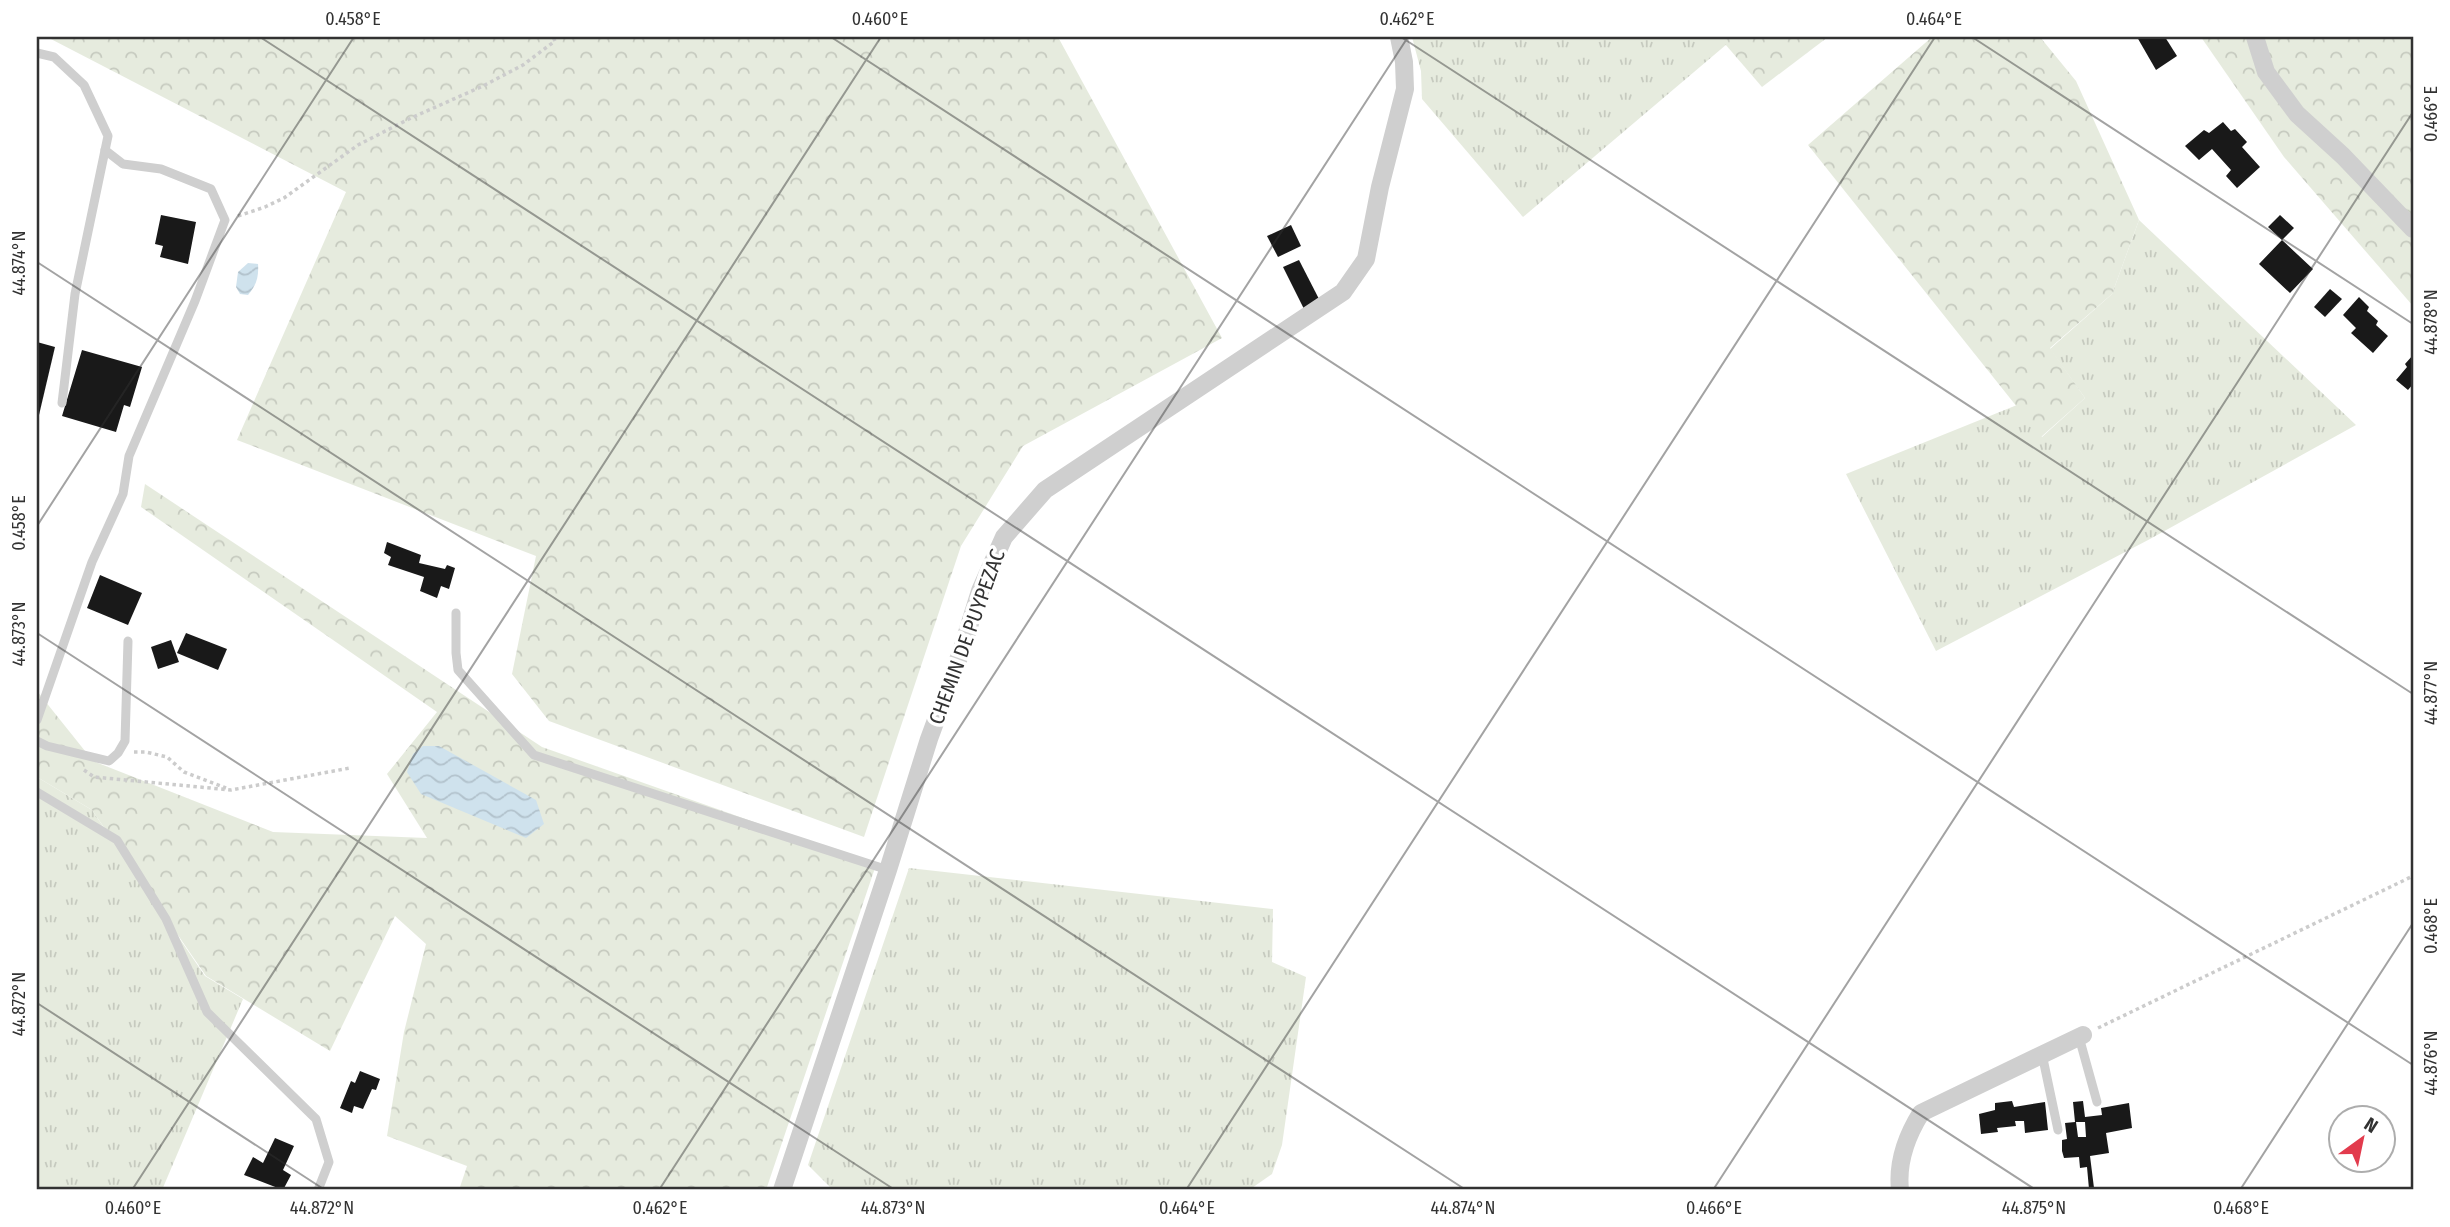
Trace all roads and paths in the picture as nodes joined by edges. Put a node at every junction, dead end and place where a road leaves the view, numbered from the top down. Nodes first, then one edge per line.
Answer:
1 (553, 37) edge
2 (1399, 37) edge
3 (2255, 37) edge
4 (37, 53) edge
5 (105, 150) junction
6 (225, 220) junction
7 (2413, 229) edge
8 (62, 403) dead end
9 (456, 613) dead end
10 (128, 641) dead end
11 (37, 720) edge
12 (37, 741) edge
13 (118, 753) junction
14 (75, 765) dead end
15 (350, 768) dead end
16 (231, 790) junction
17 (37, 792) edge
18 (888, 870) junction
19 (2413, 876) edge
20 (2081, 1036) junction
21 (2042, 1054) junction
22 (2097, 1102) dead end
23 (2058, 1130) dead end
24 (318, 1190) edge
25 (782, 1190) edge
26 (1900, 1190) edge

1 - 6 path
2 - 18 street, CHEMIN DE PUYPEZAC
3 - 7 street
4 - 5 lane
5 - 6 lane
5 - 8 lane
6 - 11 lane
9 - 18 lane
10 - 13 lane
12 - 13 lane
13 - 16 path
14 - 16 path
15 - 16 path
17 - 24 lane
18 - 25 street, CHEMIN DE PUYPEZAC
19 - 20 path
20 - 21 street
20 - 22 lane
21 - 23 lane
21 - 26 street

